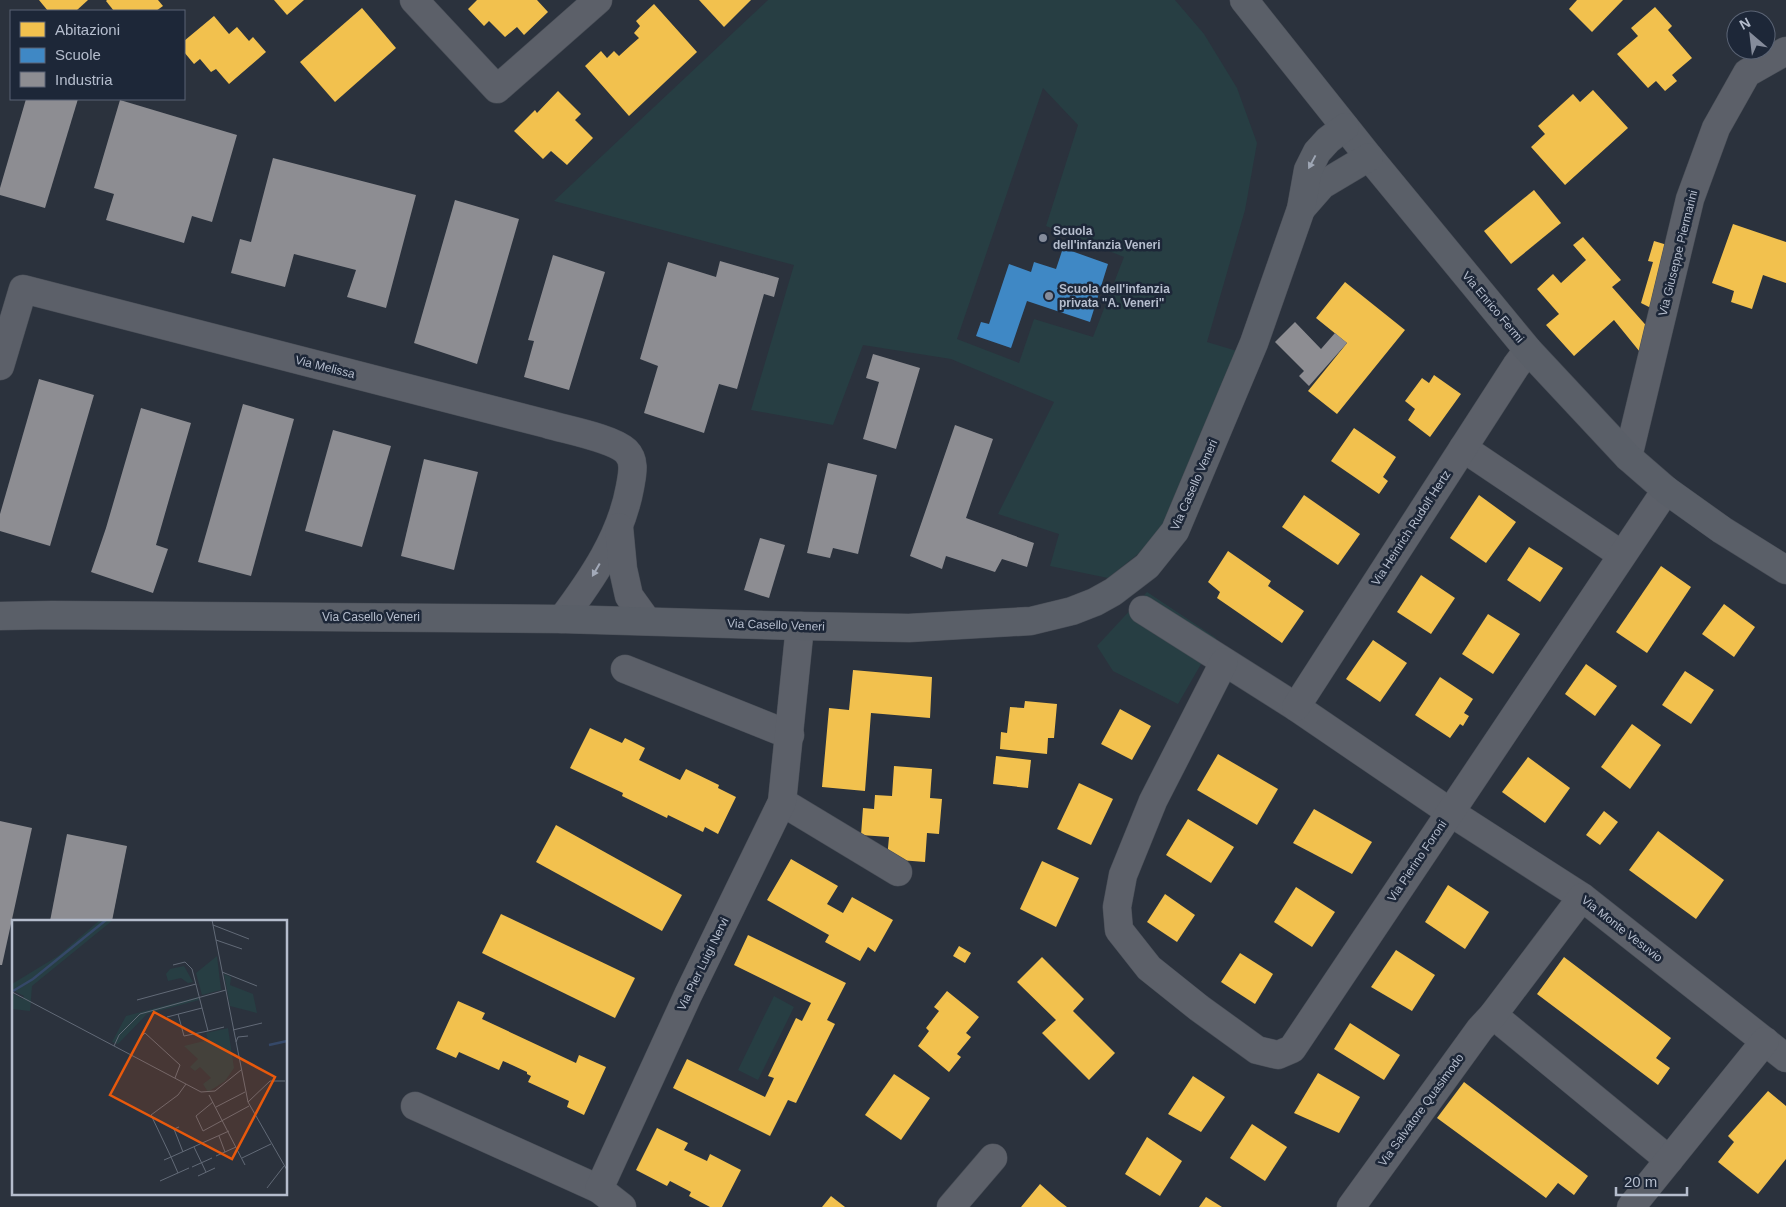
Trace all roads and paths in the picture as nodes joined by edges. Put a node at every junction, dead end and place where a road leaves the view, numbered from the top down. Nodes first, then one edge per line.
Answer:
1 (414, 0) edge
2 (598, 0) edge
3 (1244, 0) edge
4 (1786, 50) edge
5 (1345, 127) junction
6 (1369, 157) junction
7 (1301, 209) junction
8 (1528, 350) junction
9 (0, 366) edge
10 (1463, 448) junction
11 (1628, 457) junction
12 (1666, 490) junction
13 (619, 526) junction
14 (1622, 556) junction
15 (1786, 570) edge
16 (1143, 610) dead end
17 (0, 616) edge
18 (562, 618) junction
19 (647, 621) junction
20 (800, 626) junction
21 (1224, 662) junction
22 (625, 669) dead end
23 (1296, 707) junction
24 (790, 735) junction
25 (782, 802) junction
26 (1450, 812) junction
27 (898, 872) dead end
28 (1582, 897) junction
29 (1493, 1015) junction
30 (1765, 1041) junction
31 (1786, 1058) edge
32 (415, 1106) dead end
33 (993, 1158) dead end
34 (1669, 1160) junction
35 (599, 1189) junction
36 (622, 1207) edge
37 (951, 1207) edge
38 (1351, 1207) edge
39 (1631, 1207) edge

1 - 2 street
3 - 5 street, Via Enrico Fermi
4 - 11 street, Via Giuseppe Piermarini
5 - 6 street, Via Enrico Fermi
5 -> 7 street, Via Casello Veneri
6 - 7 street, Via Casello Veneri
6 - 8 street, Via Enrico Fermi
7 - 20 street, Via Casello Veneri
8 - 10 street, Via Heinrich Rudolf Hertz
8 - 11 street, Via Enrico Fermi
9 - 13 street, Via Melissa
10 - 14 street
10 - 23 street, Via Heinrich Rudolf Hertz
11 - 12 street, Via Enrico Fermi
12 - 14 street, Via Pierino Foroni
12 - 15 street, Via Enrico Fermi
13 -> 18 street, Via Melissa
13 - 19 street, Via Melissa
14 - 26 street, Via Pierino Foroni
16 - 21 street
17 - 18 street, Via Casello Veneri
18 - 19 street, Via Casello Veneri
19 - 20 street, Via Casello Veneri
20 - 24 street, Via Pier Luigi Nervi
21 - 23 street
21 - 26 street, Via Pierino Foroni
22 - 24 street
23 - 26 street
24 - 25 street, Via Pier Luigi Nervi
25 - 27 street
25 - 35 street, Via Pier Luigi Nervi
26 - 28 street, Via Monte Vesuvio
28 - 29 street, Via Salvatore Quasimodo
28 - 30 street, Via Monte Vesuvio
29 - 34 street
29 - 38 street, Via Salvatore Quasimodo
30 - 31 street, Via Monte Vesuvio
30 - 34 street
32 - 35 street
33 - 37 street
34 - 39 street
35 - 36 street

